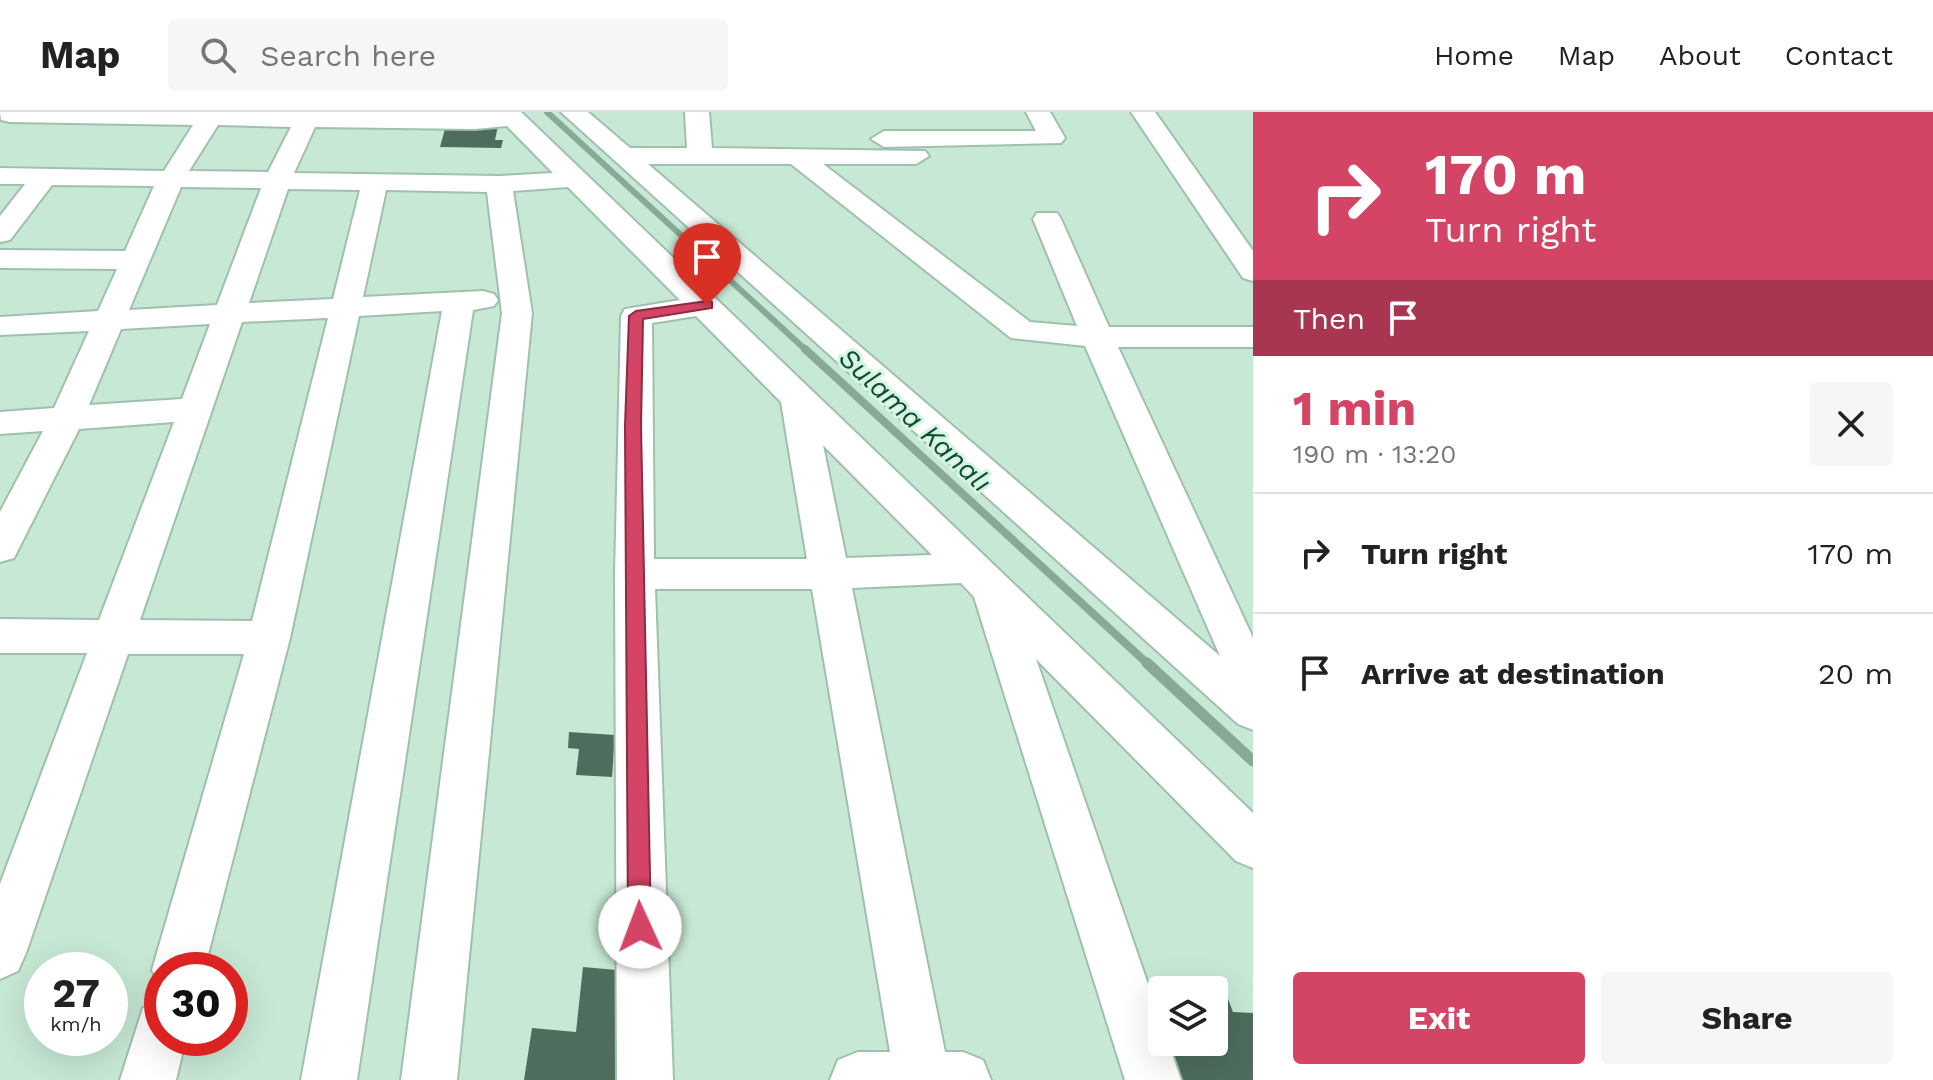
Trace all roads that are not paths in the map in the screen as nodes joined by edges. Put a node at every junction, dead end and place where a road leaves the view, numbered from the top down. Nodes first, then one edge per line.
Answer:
1 (573, 112) edge
2 (697, 112) edge
3 (1038, 112) edge
4 (1143, 112) edge
5 (212, 115) edge
6 (510, 115) edge
7 (308, 116) edge
8 (7, 118) edge
9 (623, 156) junction
10 (700, 156) junction
11 (797, 156) junction
12 (848, 156) junction
13 (916, 156) dead end
14 (0, 176) edge
15 (44, 178) junction
16 (278, 179) junction
17 (577, 179) junction
18 (170, 181) junction
19 (375, 182) junction
20 (499, 184) junction
21 (1047, 219) dead end
22 (0, 234) edge
23 (0, 259) edge
24 (136, 260) junction
25 (1253, 272) edge
26 (515, 298) junction
27 (459, 300) junction
28 (707, 305) junction
29 (346, 306) junction
30 (232, 310) junction
31 (109, 320) junction
32 (0, 326) edge
33 (1097, 337) junction
34 (1253, 337) edge
35 (797, 398) junction
36 (198, 409) junction
37 (66, 420) junction
38 (0, 423) edge
39 (0, 548) edge
40 (635, 574) junction
41 (829, 574) junction
42 (982, 578) junction
43 (0, 636) edge
44 (115, 636) junction
45 (269, 638) junction
46 (1253, 682) edge
47 (1253, 711) edge
48 (1253, 845) edge
49 (183, 952) edge
50 (0, 953) edge
51 (154, 1056) edge
52 (148, 1080) edge
53 (329, 1080) edge
54 (429, 1080) edge
55 (645, 1080) edge
56 (858, 1080) edge
57 (922, 1080) edge
58 (963, 1080) edge
59 (1153, 1080) edge

1 - 9 street
2 - 10 street
3 - 12 street
4 - 25 street
5 - 7 street
5 - 8 street
5 - 18 street
6 - 7 street
6 - 17 street
7 - 16 street
9 - 10 street
9 - 47 street
10 - 11 street
11 - 12 street
11 - 33 street
12 - 13 street
14 - 15 street
15 - 18 street
15 - 22 street
16 - 18 street
16 - 19 street
16 - 30 street
17 - 20 street
17 - 28 street
18 - 24 street
19 - 20 street
19 - 29 street
20 - 26 street
21 - 33 street
23 - 24 street
24 - 31 street
26 - 27 street
26 - 54 street
27 - 29 street
27 - 53 street
28 - 35 street
28 - 40 street
29 - 30 street
29 - 45 street
30 - 31 street
30 - 36 street
31 - 32 street
31 - 37 street
33 - 34 street
33 - 46 street
35 - 41 street
35 - 42 street
36 - 37 street
36 - 44 street
37 - 38 street
37 - 39 street
40 - 41 street
40 - 55 street
41 - 42 street
41 - 57 street
42 - 48 street
42 - 59 street
43 - 44 street
44 - 45 street
44 - 50 street
45 - 49 street
51 - 52 street
56 - 57 street
57 - 58 street

